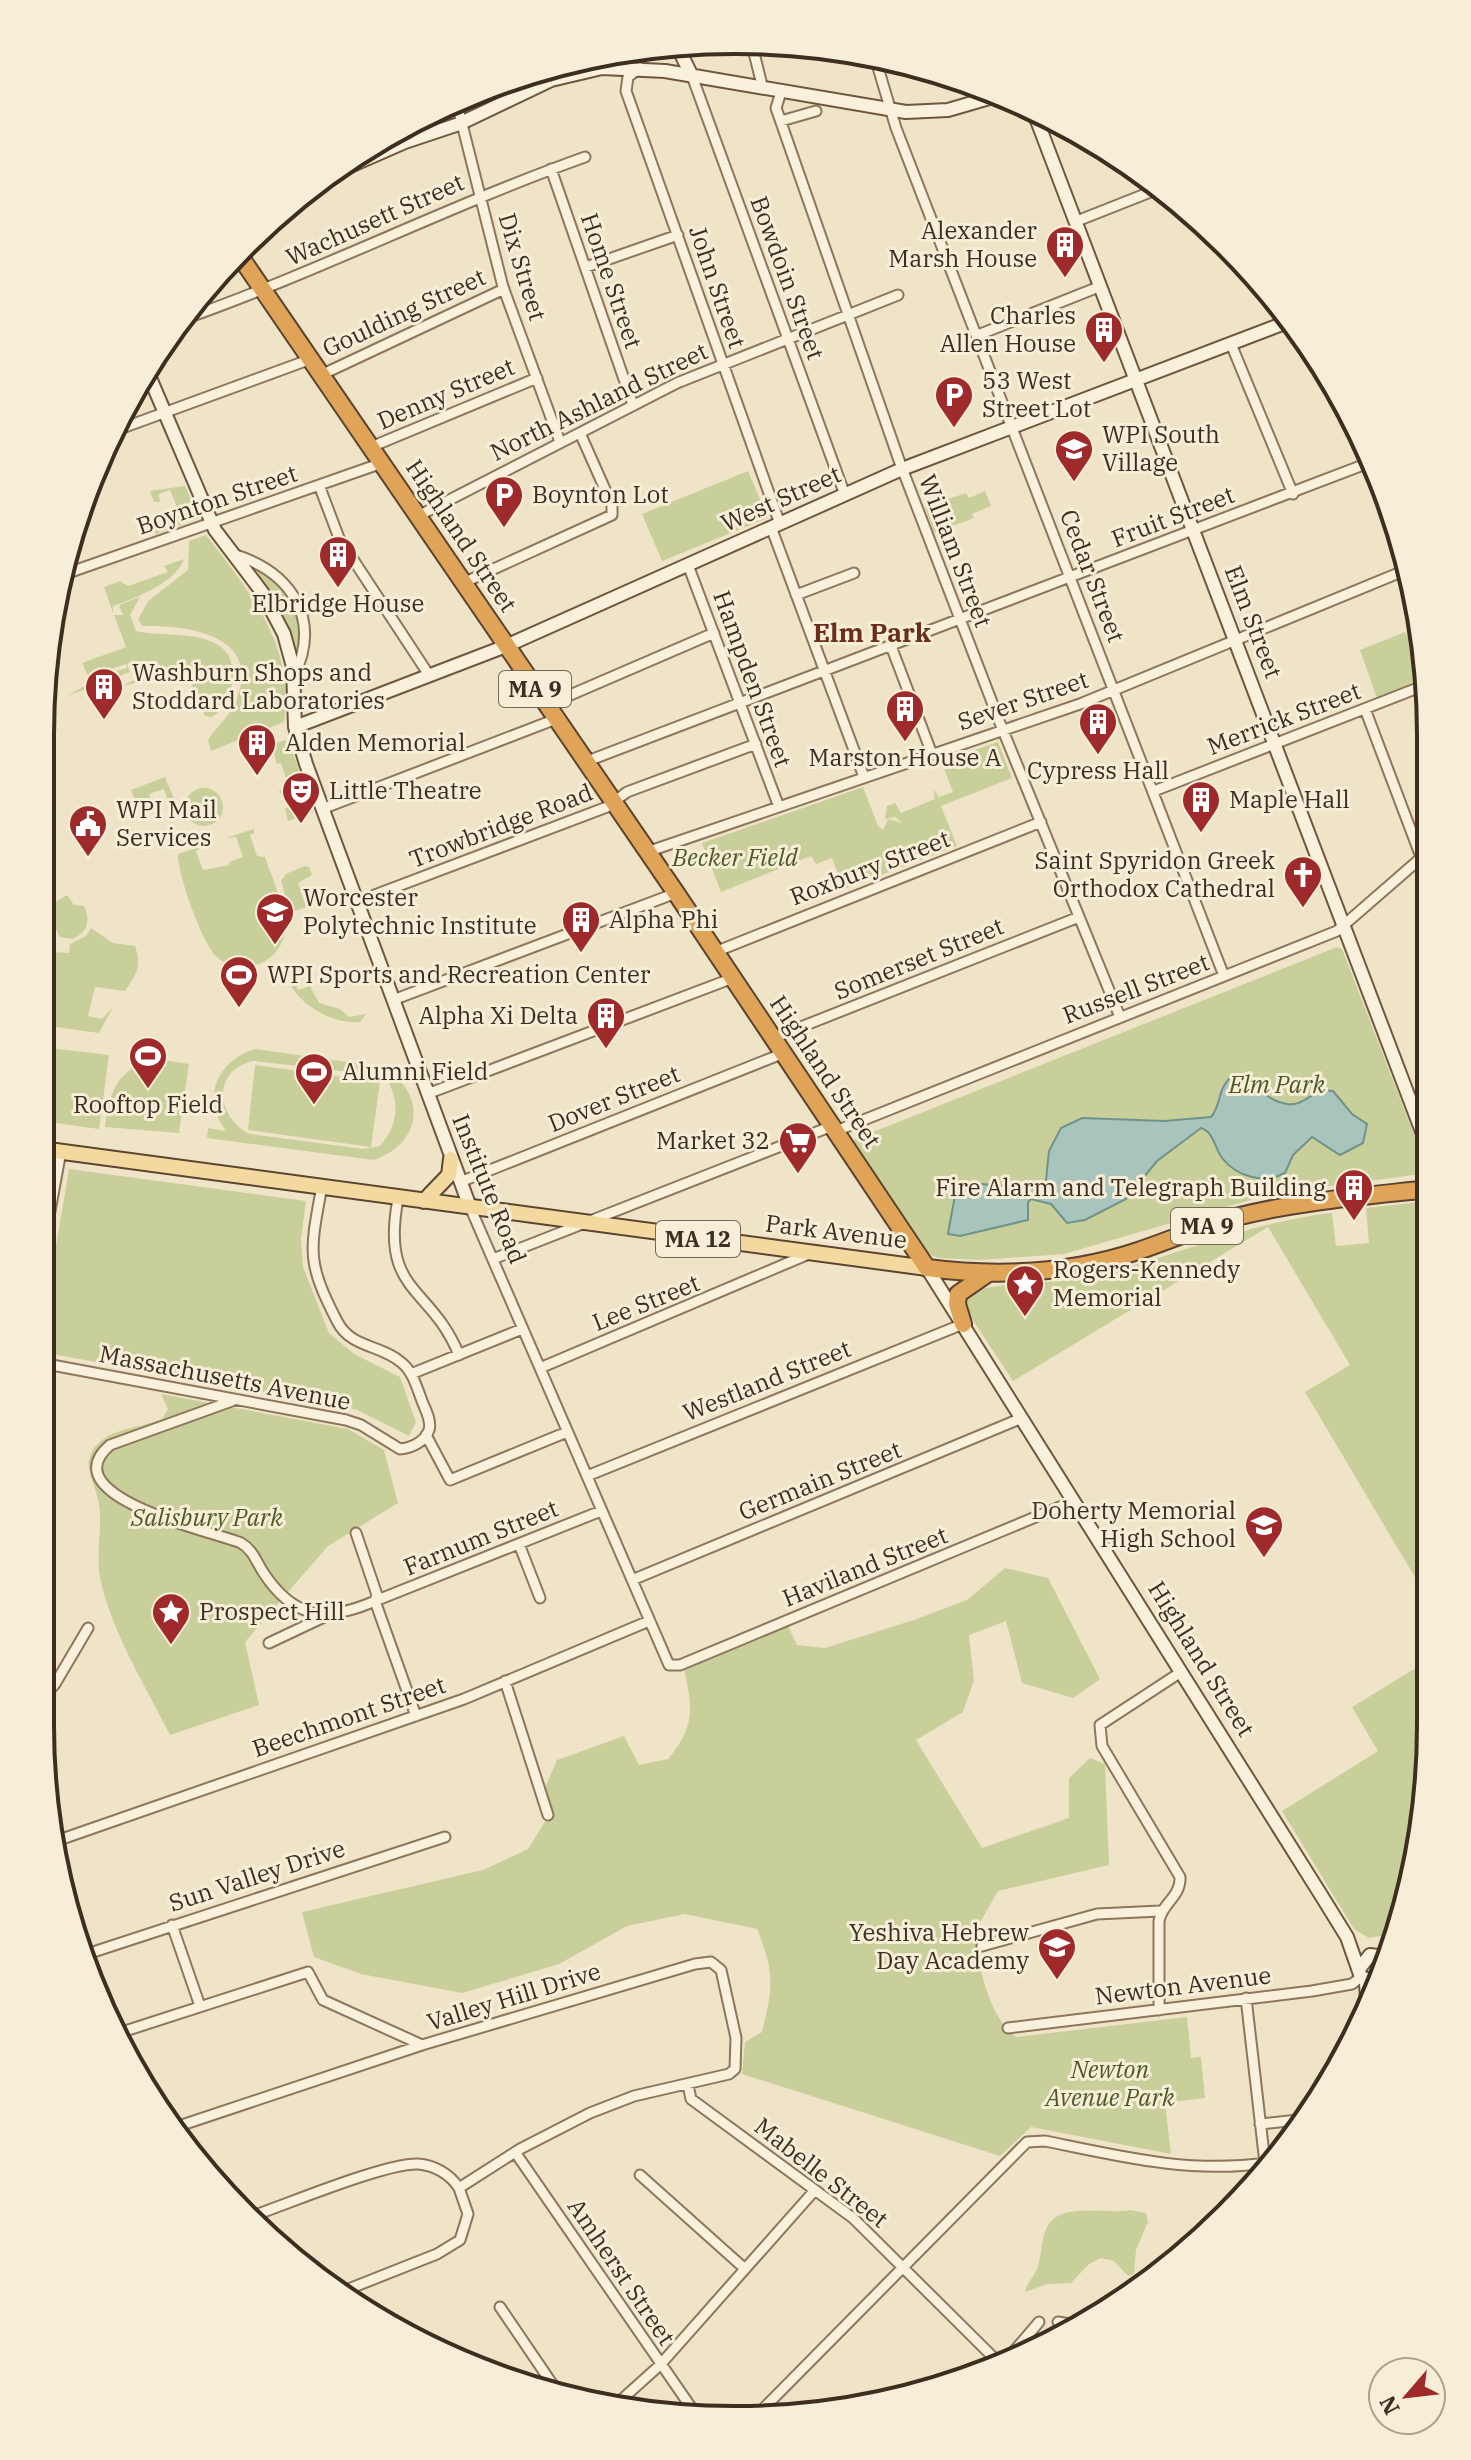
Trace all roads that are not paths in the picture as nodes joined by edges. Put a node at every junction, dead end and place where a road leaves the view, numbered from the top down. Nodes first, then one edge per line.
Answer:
1 (754, 54) edge
2 (679, 56) edge
3 (682, 56) edge
4 (621, 64) edge
5 (623, 67) junction
6 (640, 68) junction
7 (878, 69) edge
8 (667, 72) junction
9 (692, 76) junction
10 (763, 89) junction
11 (781, 92) junction
12 (981, 100) edge
13 (890, 110) junction
14 (816, 111) dead end
15 (459, 113) edge
16 (781, 121) junction
17 (462, 122) junction
18 (1039, 125) edge
19 (378, 156) edge
20 (585, 157) dead end
21 (551, 169) junction
22 (1147, 193) edge
23 (480, 196) junction
24 (1077, 221) junction
25 (678, 235) junction
26 (245, 264) edge
27 (586, 267) junction
28 (1101, 286) junction
29 (504, 289) junction
30 (263, 291) junction
31 (898, 295) dead end
32 (202, 313) edge
33 (847, 313) junction
34 (1279, 325) edge
35 (978, 335) junction
36 (788, 337) junction
37 (1231, 344) junction
38 (311, 359) junction
39 (723, 363) junction
40 (321, 375) junction
41 (537, 378) junction
42 (1137, 380) junction
43 (152, 384) edge
44 (633, 405) junction
45 (164, 414) junction
46 (128, 426) edge
47 (1013, 427) junction
48 (580, 433) junction
49 (560, 442) junction
50 (371, 447) junction
51 (382, 463) junction
52 (1361, 466) edge
53 (902, 469) junction
54 (319, 485) junction
55 (1293, 494) junction
56 (845, 495) junction
57 (418, 516) junction
58 (211, 523) junction
59 (776, 526) junction
60 (1194, 530) junction
61 (230, 553) junction
62 (688, 565) junction
63 (74, 571) edge
64 (854, 573) dead end
65 (1397, 574) edge
66 (1070, 578) junction
67 (463, 583) junction
68 (796, 595) junction
69 (960, 620) junction
70 (714, 633) junction
71 (1236, 640) junction
72 (506, 646) junction
73 (891, 646) junction
74 (825, 671) junction
75 (429, 675) junction
76 (294, 676) junction
77 (1115, 690) junction
78 (1416, 690) edge
79 (740, 704) junction
80 (1365, 709) junction
81 (552, 712) junction
82 (295, 727) junction
83 (1003, 730) junction
84 (1276, 743) junction
85 (756, 744) junction
86 (932, 754) junction
87 (585, 762) junction
88 (864, 777) junction
89 (1154, 791) junction
90 (613, 802) junction
91 (779, 807) junction
92 (322, 809) junction
93 (1041, 822) junction
94 (1417, 835) edge
95 (647, 852) junction
96 (1417, 861) edge
97 (676, 893) junction
98 (356, 902) junction
99 (1079, 917) junction
100 (1343, 924) junction
101 (715, 952) junction
102 (1224, 976) junction
103 (733, 978) junction
104 (393, 1000) junction
105 (1120, 1017) junction
106 (773, 1038) junction
107 (784, 1053) junction
108 (427, 1094) junction
109 (1417, 1099) edge
110 (834, 1129) junction
111 (54, 1150) edge
112 (61, 1151) junction
113 (451, 1159) junction
114 (460, 1182) junction
115 (322, 1186) junction
116 (54, 1189) edge
117 (1417, 1191) edge
118 (398, 1199) junction
119 (424, 1201) junction
120 (470, 1207) junction
121 (584, 1222) junction
122 (811, 1253) junction
123 (493, 1259) junction
124 (927, 1268) junction
125 (988, 1274) junction
126 (963, 1324) junction
127 (522, 1329) junction
128 (459, 1355) junction
129 (54, 1366) edge
130 (540, 1368) junction
131 (411, 1374) junction
132 (233, 1401) junction
133 (1022, 1418) junction
134 (567, 1432) junction
135 (426, 1435) junction
136 (587, 1476) junction
137 (1074, 1501) junction
138 (601, 1511) junction
139 (356, 1533) dead end
140 (519, 1544) junction
141 (632, 1580) junction
142 (540, 1598) dead end
143 (375, 1601) junction
144 (327, 1615) junction
145 (649, 1621) junction
146 (88, 1628) dead end
147 (269, 1643) dead end
148 (669, 1665) joint
149 (1181, 1672) junction
150 (505, 1681) junction
151 (54, 1685) edge
152 (416, 1716) junction
153 (548, 1815) dead end
154 (445, 1837) dead end
155 (64, 1838) edge
156 (1160, 1911) junction
157 (172, 1925) junction
158 (1347, 1937) junction
159 (982, 1946) dead end
160 (93, 1952) edge
161 (1376, 1956) edge
162 (1366, 1978) edge
163 (1246, 1998) junction
164 (200, 2006) junction
165 (1159, 2010) junction
166 (1008, 2028) dead end
167 (126, 2031) edge
168 (422, 2045) junction
169 (688, 2085) junction
170 (1289, 2121) edge
171 (184, 2124) edge
172 (1260, 2124) junction
173 (515, 2152) junction
174 (1264, 2154) edge
175 (1256, 2164) edge
176 (640, 2175) dead end
177 (459, 2188) junction
178 (815, 2190) junction
179 (261, 2213) edge
180 (903, 2267) junction
181 (744, 2268) junction
182 (352, 2288) edge
183 (500, 2307) dead end
184 (1039, 2322) dead end
185 (1058, 2322) dead end
186 (1062, 2323) edge
187 (1021, 2343) edge
188 (992, 2356) edge
189 (660, 2365) junction
190 (550, 2380) edge
191 (625, 2396) edge
192 (689, 2405) edge
193 (767, 2405) edge

1 - 10 street
2 - 8 main road
3 - 9 main road
4 - 5 main road
5 - 6 main road
5 - 17 main road
6 - 8 main road
6 - 25 street, John Street
7 - 13 street, Cedar Street
8 - 9 main road
9 - 10 main road
9 - 36 street, Bowdoin Street
10 - 11 main road
11 - 13 main road
11 - 16 street, William Street
12 - 13 main road
13 - 35 street, Cedar Street
14 - 16 street
15 - 17 street, Dix Street
16 - 33 street, William Street
17 - 19 main road
17 - 23 street, Dix Street
18 - 24 main road, Elm Street
20 - 21 street, Wachusett Street
21 - 23 street, Wachusett Street
21 - 27 street, Home Street
22 - 24 street
23 - 29 street, Dix Street
23 - 30 street, Wachusett Street
24 - 28 main road, Elm Street
25 - 27 street
25 - 39 street, John Street
26 - 30 highway, Highland Street / MA 9
27 - 44 street, Home Street
28 - 35 street
28 - 42 main road, Elm Street
29 - 40 street, Goulding Street
29 - 41 street, Dix Street
30 - 32 street, Wachusett Street
30 - 38 highway, Highland Street / MA 9
31 - 33 street, North Ashland Street
33 - 36 street, North Ashland Street
33 - 53 street, William Street
34 - 37 main road, West Street
35 - 47 street, Cedar Street
36 - 39 street, North Ashland Street
36 - 56 street, Bowdoin Street
37 - 42 main road, West Street
37 - 55 street
38 - 40 highway, Highland Street / MA 9
38 - 45 street
39 - 44 street, North Ashland Street
39 - 59 street, John Street
40 - 50 highway, Highland Street / MA 9
41 - 49 street, Dix Street
41 - 50 street, Denny Street
42 - 47 main road, West Street
42 - 60 main road, Elm Street
43 - 45 main road, Institute Road
44 - 48 street, North Ashland Street
45 - 46 street
45 - 58 main road, Institute Road
47 - 53 main road, West Street
47 - 66 street, Cedar Street
48 - 49 street, North Ashland Street
48 - 67 street
49 - 57 street, North Ashland Street
50 - 51 highway, Highland Street / MA 9
51 - 54 street, Boynton Street
51 - 57 highway, Highland Street / MA 9
52 - 55 street, Fruit Street
53 - 56 main road, West Street
53 - 69 street, William Street
54 - 58 street, Boynton Street
54 - 75 street
55 - 60 street, Fruit Street
56 - 59 main road, West Street
57 - 67 highway, Highland Street / MA 9
58 - 61 main road, Institute Road
58 - 63 street, Boynton Street
59 - 62 main road, West Street
59 - 68 street, John Street
60 - 66 street, Fruit Street
60 - 71 main road, Elm Street
61 - 76 main road, Institute Road
61 - 76 street
62 - 70 street, Hampden Street
62 - 72 main road, West Street
64 - 68 street
65 - 71 street, Sever Street
66 - 69 street, Fruit Street
66 - 77 street, Cedar Street
67 - 72 highway, Highland Street / MA 9
68 - 74 street, John Street
69 - 73 street, Fruit Street
69 - 83 street, William Street
70 - 79 street, Hampden Street
70 - 81 street
71 - 77 street, Sever Street
71 - 84 main road, Elm Street
72 - 75 main road, West Street
72 - 81 highway, Highland Street / MA 9
73 - 74 street, Fruit Street
73 - 86 street
74 - 79 street, Fruit Street
74 - 88 street, John Street
75 - 82 main road, West Street
76 - 82 main road, Institute Road
77 - 83 street, Sever Street
77 - 89 street, Cedar Street
78 - 80 street, Merrick Street
79 - 85 street, Hampden Street
79 - 87 street, Fruit Street
80 - 84 street, Merrick Street
80 - 94 street
81 - 87 highway, Highland Street / MA 9
81 - 92 street
82 - 92 main road, Institute Road
83 - 86 street, Sever Street
83 - 93 street, William Street
84 - 89 street, Merrick Street
84 - 100 main road, Elm Street
85 - 90 street, Trowbridge Road
85 - 91 street, Hampden Street
86 - 88 street, Sever Street
87 - 90 highway, Highland Street / MA 9
88 - 91 street, Sever Street
89 - 102 street, Cedar Street
90 - 95 highway, Highland Street / MA 9
90 - 98 street, Trowbridge Road
91 - 95 street, Sever Street
92 - 98 main road, Institute Road
93 - 99 street, William Street
93 - 101 street, Roxbury Street
95 - 97 highway, Highland Street / MA 9
96 - 100 street, Russell Street
97 - 101 highway, Highland Street / MA 9
97 - 104 street
98 - 104 main road, Institute Road
99 - 105 street, William Street
99 - 106 street, Somerset Street
100 - 102 street, Russell Street
100 - 109 main road, Elm Street
101 - 103 highway, Highland Street / MA 9
102 - 105 street, Russell Street
103 - 106 highway, Highland Street / MA 9
103 - 108 street
104 - 108 main road, Institute Road
105 - 110 street, Russell Street
106 - 107 highway, Highland Street / MA 9
107 - 110 highway, Highland Street / MA 9
107 - 114 street, Dover Street
108 - 113 main road, Institute Road
110 - 121 street, Russell Street
110 - 124 highway, Highland Street / MA 9
111 - 112 main road, Park Avenue / MA 12
112 - 115 main road, Park Avenue / MA 12
112 - 116 street
113 - 114 main road, Institute Road
113 - 119 main road
114 - 120 main road, Institute Road
115 - 118 main road, Park Avenue / MA 12
115 - 131 street
117 - 125 highway, Park Avenue / MA 9
118 - 119 main road, Park Avenue / MA 12
118 - 128 street
119 - 120 main road, Park Avenue / MA 12
120 - 121 main road, Park Avenue / MA 12
120 - 123 street, Institute Road
121 - 122 main road, Park Avenue / MA 12
121 - 123 street, Russell Street
122 - 124 main road, Park Avenue / MA 12
122 - 130 street, Lee Street
123 - 127 street, Institute Road
124 - 125 highway, Park Avenue / MA 9
124 - 126 main road, Highland Street
125 - 126 highway
126 - 133 main road, Highland Street
126 - 136 street, Westland Street
127 - 128 street
127 - 130 street, Institute Road
128 - 131 street
129 - 132 street, Massachusetts Avenue
130 - 134 street, Institute Road
131 - 135 street
132 - 135 street, Massachusetts Avenue
132 - 144 street
133 - 137 main road, Highland Street
133 - 141 street, Germain Street
134 - 135 street
134 - 136 street, Institute Road
136 - 138 street, Institute Road
137 - 148 street, Haviland Street
137 - 149 main road, Highland Street
138 - 140 street, Farnum Street
138 - 141 street, Institute Road
139 - 143 street
140 - 142 street
140 - 143 street, Farnum Street
141 - 145 street, Institute Road
143 - 144 street, Farnum Street
143 - 152 street
144 - 147 street
145 - 148 street, Institute Road
145 - 150 street, Beechmont Street
146 - 151 street
149 - 156 street
149 - 158 main road, Highland Street
150 - 152 street, Beechmont Street
150 - 153 street
152 - 155 street, Beechmont Street
154 - 157 street, Sun Valley Drive
156 - 159 street
156 - 165 street
157 - 160 street, Sun Valley Drive
157 - 164 street
158 - 161 main road, Highland Street
158 - 162 main road, Highland Street
162 - 163 street, Newton Avenue
163 - 165 street, Newton Avenue
163 - 172 street
164 - 167 street
164 - 168 street
165 - 166 street, Newton Avenue
168 - 169 street, Valley Hill Drive
168 - 171 street, Valley Hill Drive
169 - 173 street
169 - 178 street, Mabelle Street
170 - 172 street
172 - 174 street
173 - 177 street
173 - 189 street, Amherst Street
175 - 180 street
176 - 181 street
177 - 179 street
177 - 182 street
178 - 180 street, Mabelle Street
178 - 181 street
180 - 188 street, Mabelle Street
180 - 193 street
181 - 189 street
183 - 190 street
184 - 187 street
185 - 186 street
189 - 191 street
189 - 192 street, Amherst Street

